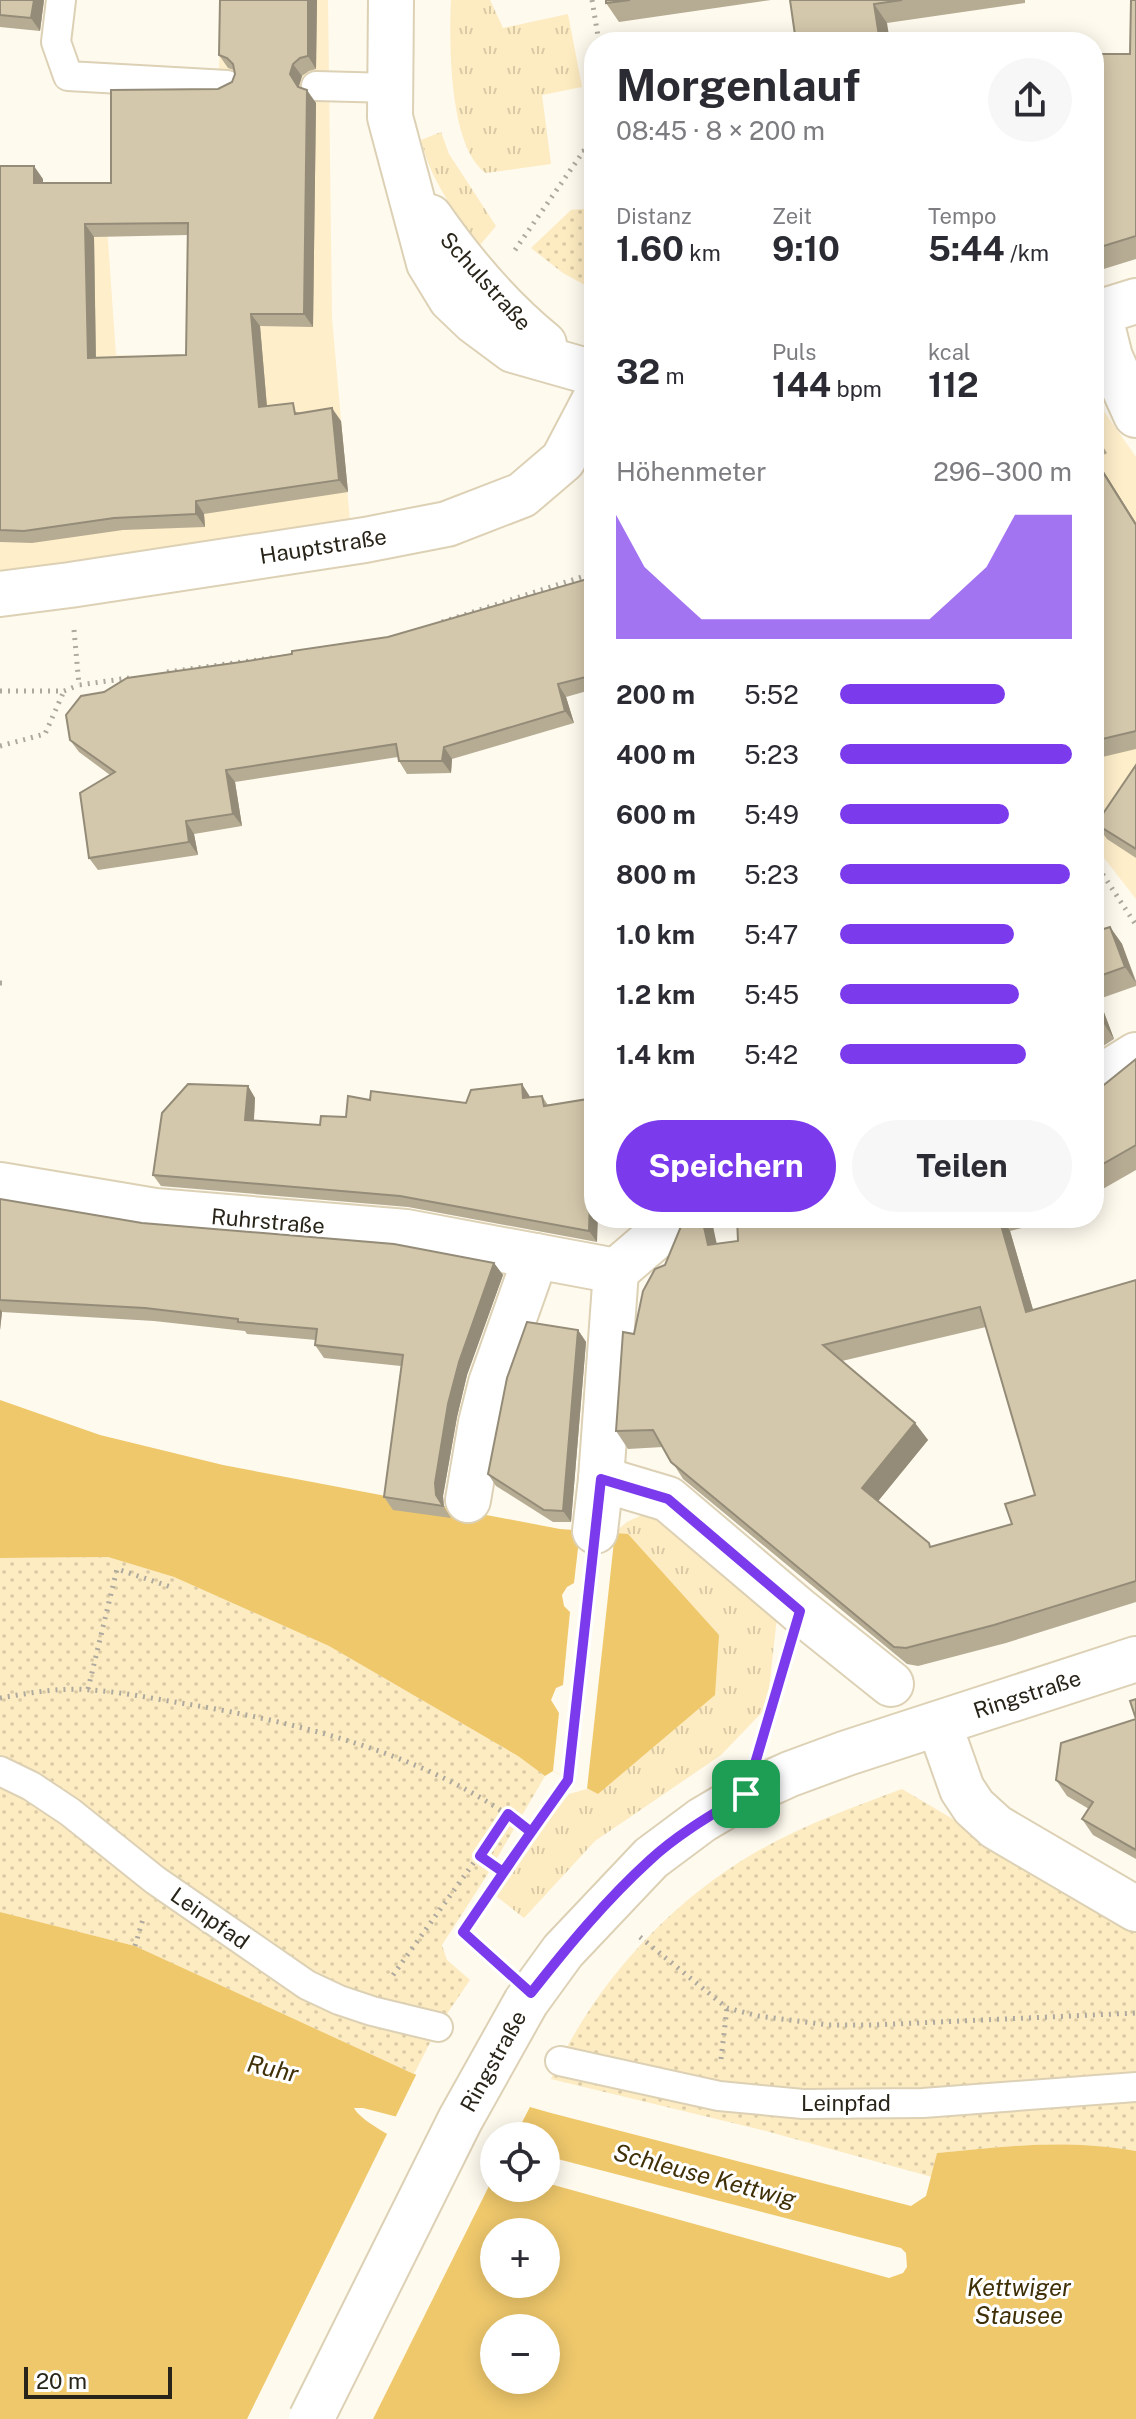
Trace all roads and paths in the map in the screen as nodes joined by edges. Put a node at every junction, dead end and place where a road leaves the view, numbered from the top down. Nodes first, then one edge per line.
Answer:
1 (61, 0) edge
2 (391, 0) edge
3 (592, 0) edge
4 (597, 32) edge
5 (227, 85) edge
6 (316, 86) dead end
7 (391, 88) junction
8 (584, 150) edge
9 (517, 248) dead end
10 (1110, 309) edge
11 (582, 369) edge
12 (1136, 415) edge
13 (584, 420) edge
14 (584, 576) edge
15 (70, 585) junction
16 (0, 594) edge
17 (434, 624) edge
18 (282, 656) edge
19 (157, 674) edge
20 (141, 676) edge
21 (79, 685) junction
22 (0, 691) edge
23 (64, 691) junction
24 (0, 746) edge
25 (1104, 876) edge
26 (1136, 925) edge
27 (1136, 1055) edge
28 (1104, 1075) edge
29 (0, 1185) edge
30 (666, 1228) edge
31 (536, 1256) junction
32 (616, 1271) junction
33 (601, 1479) junction
34 (468, 1500) dead end
35 (595, 1531) joint
36 (171, 1587) dead end
37 (800, 1611) junction
38 (1136, 1659) edge
39 (891, 1684) dead end
40 (88, 1689) junction
41 (0, 1698) edge
42 (939, 1724) junction
43 (0, 1771) edge
44 (746, 1794) junction
45 (508, 1814) junction
46 (531, 1832) junction
47 (480, 1856) junction
48 (503, 1872) junction
49 (1136, 1909) edge
50 (643, 1939) dead end
51 (528, 1997) junction
52 (727, 2008) junction
53 (372, 2011) junction
54 (1136, 2013) edge
55 (438, 2027) dead end
56 (721, 2053) dead end
57 (560, 2061) dead end
58 (1136, 2087) edge
59 (311, 2419) edge

1 - 5 lane
2 - 7 street, Schulstraße
3 - 4 path
6 - 7 lane
7 - 11 street, Schulstraße
8 - 9 path
10 - 12 street
13 - 15 street, Hauptstraße
14 - 17 path
15 - 16 street, Hauptstraße
15 - 21 path
18 - 19 path
20 - 21 path
21 - 23 path
22 - 23 path
23 - 24 path
25 - 26 path
27 - 28 street
29 - 31 street, Ruhrstraße
30 - 32 street
31 - 32 street, Ruhrstraße
31 - 34 street
32 - 33 street
33 - 35 street
33 - 37 street
35 - 46 path
36 - 40 path
37 - 39 street
37 - 44 path
38 - 42 street, Ringstraße
40 - 41 path
40 - 45 path
42 - 44 street, Ringstraße
42 - 49 street
43 - 53 lane, Leinpfad
44 - 51 street, Ringstraße
45 - 46 path
45 - 47 path
46 - 48 path
47 - 48 path
47 - 53 path
48 - 51 path
50 - 52 path
51 - 59 street, Ringstraße, bridge
52 - 54 path
52 - 56 path
53 - 55 lane, Leinpfad
57 - 58 lane, Leinpfad

